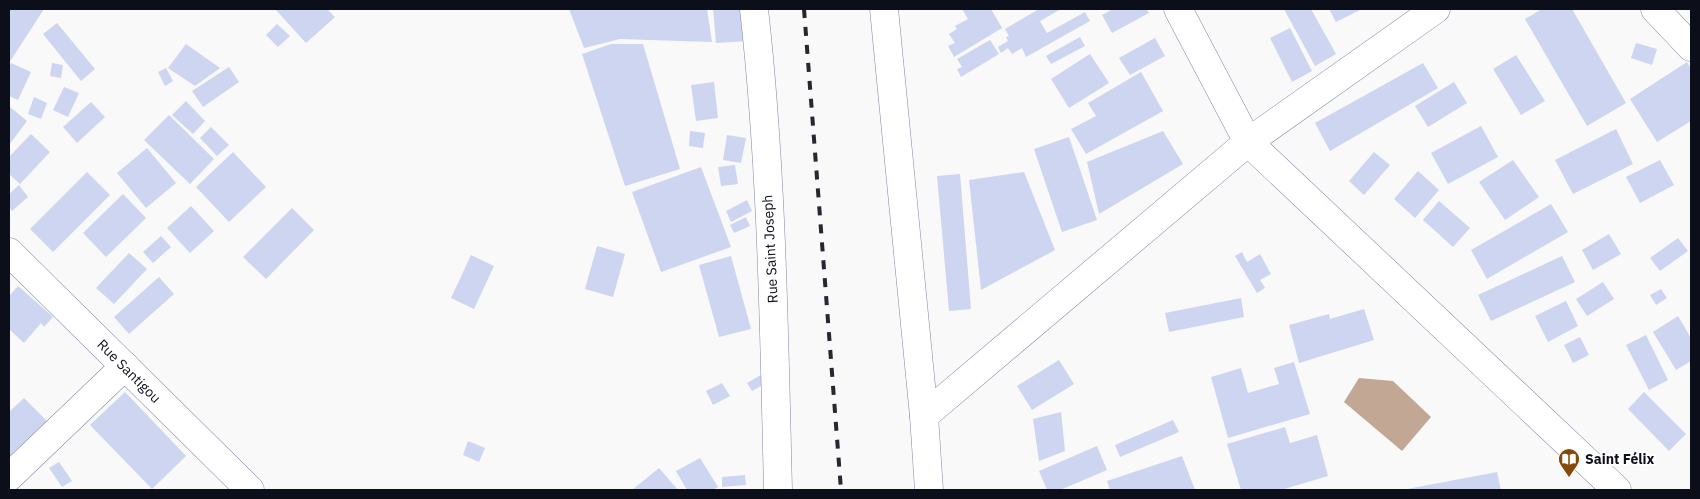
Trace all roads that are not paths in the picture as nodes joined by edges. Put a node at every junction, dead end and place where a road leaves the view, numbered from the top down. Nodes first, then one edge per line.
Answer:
1 (754, 9) edge
2 (884, 9) edge
3 (1178, 9) edge
4 (1436, 9) edge
5 (1655, 9) edge
6 (1691, 47) edge
7 (1248, 142) junction
8 (9, 252) edge
9 (125, 366) junction
10 (924, 416) junction
11 (9, 477) edge
12 (250, 490) edge
13 (778, 490) edge
14 (929, 490) edge
15 (1617, 490) edge

1 - 13 street, Rue Saint Joseph
2 - 10 street
3 - 7 street
4 - 7 street
5 - 6 street
7 - 10 street
7 - 15 street
8 - 9 street, Rue Santigou
9 - 11 street
9 - 12 street, Rue Santigou
10 - 14 street

